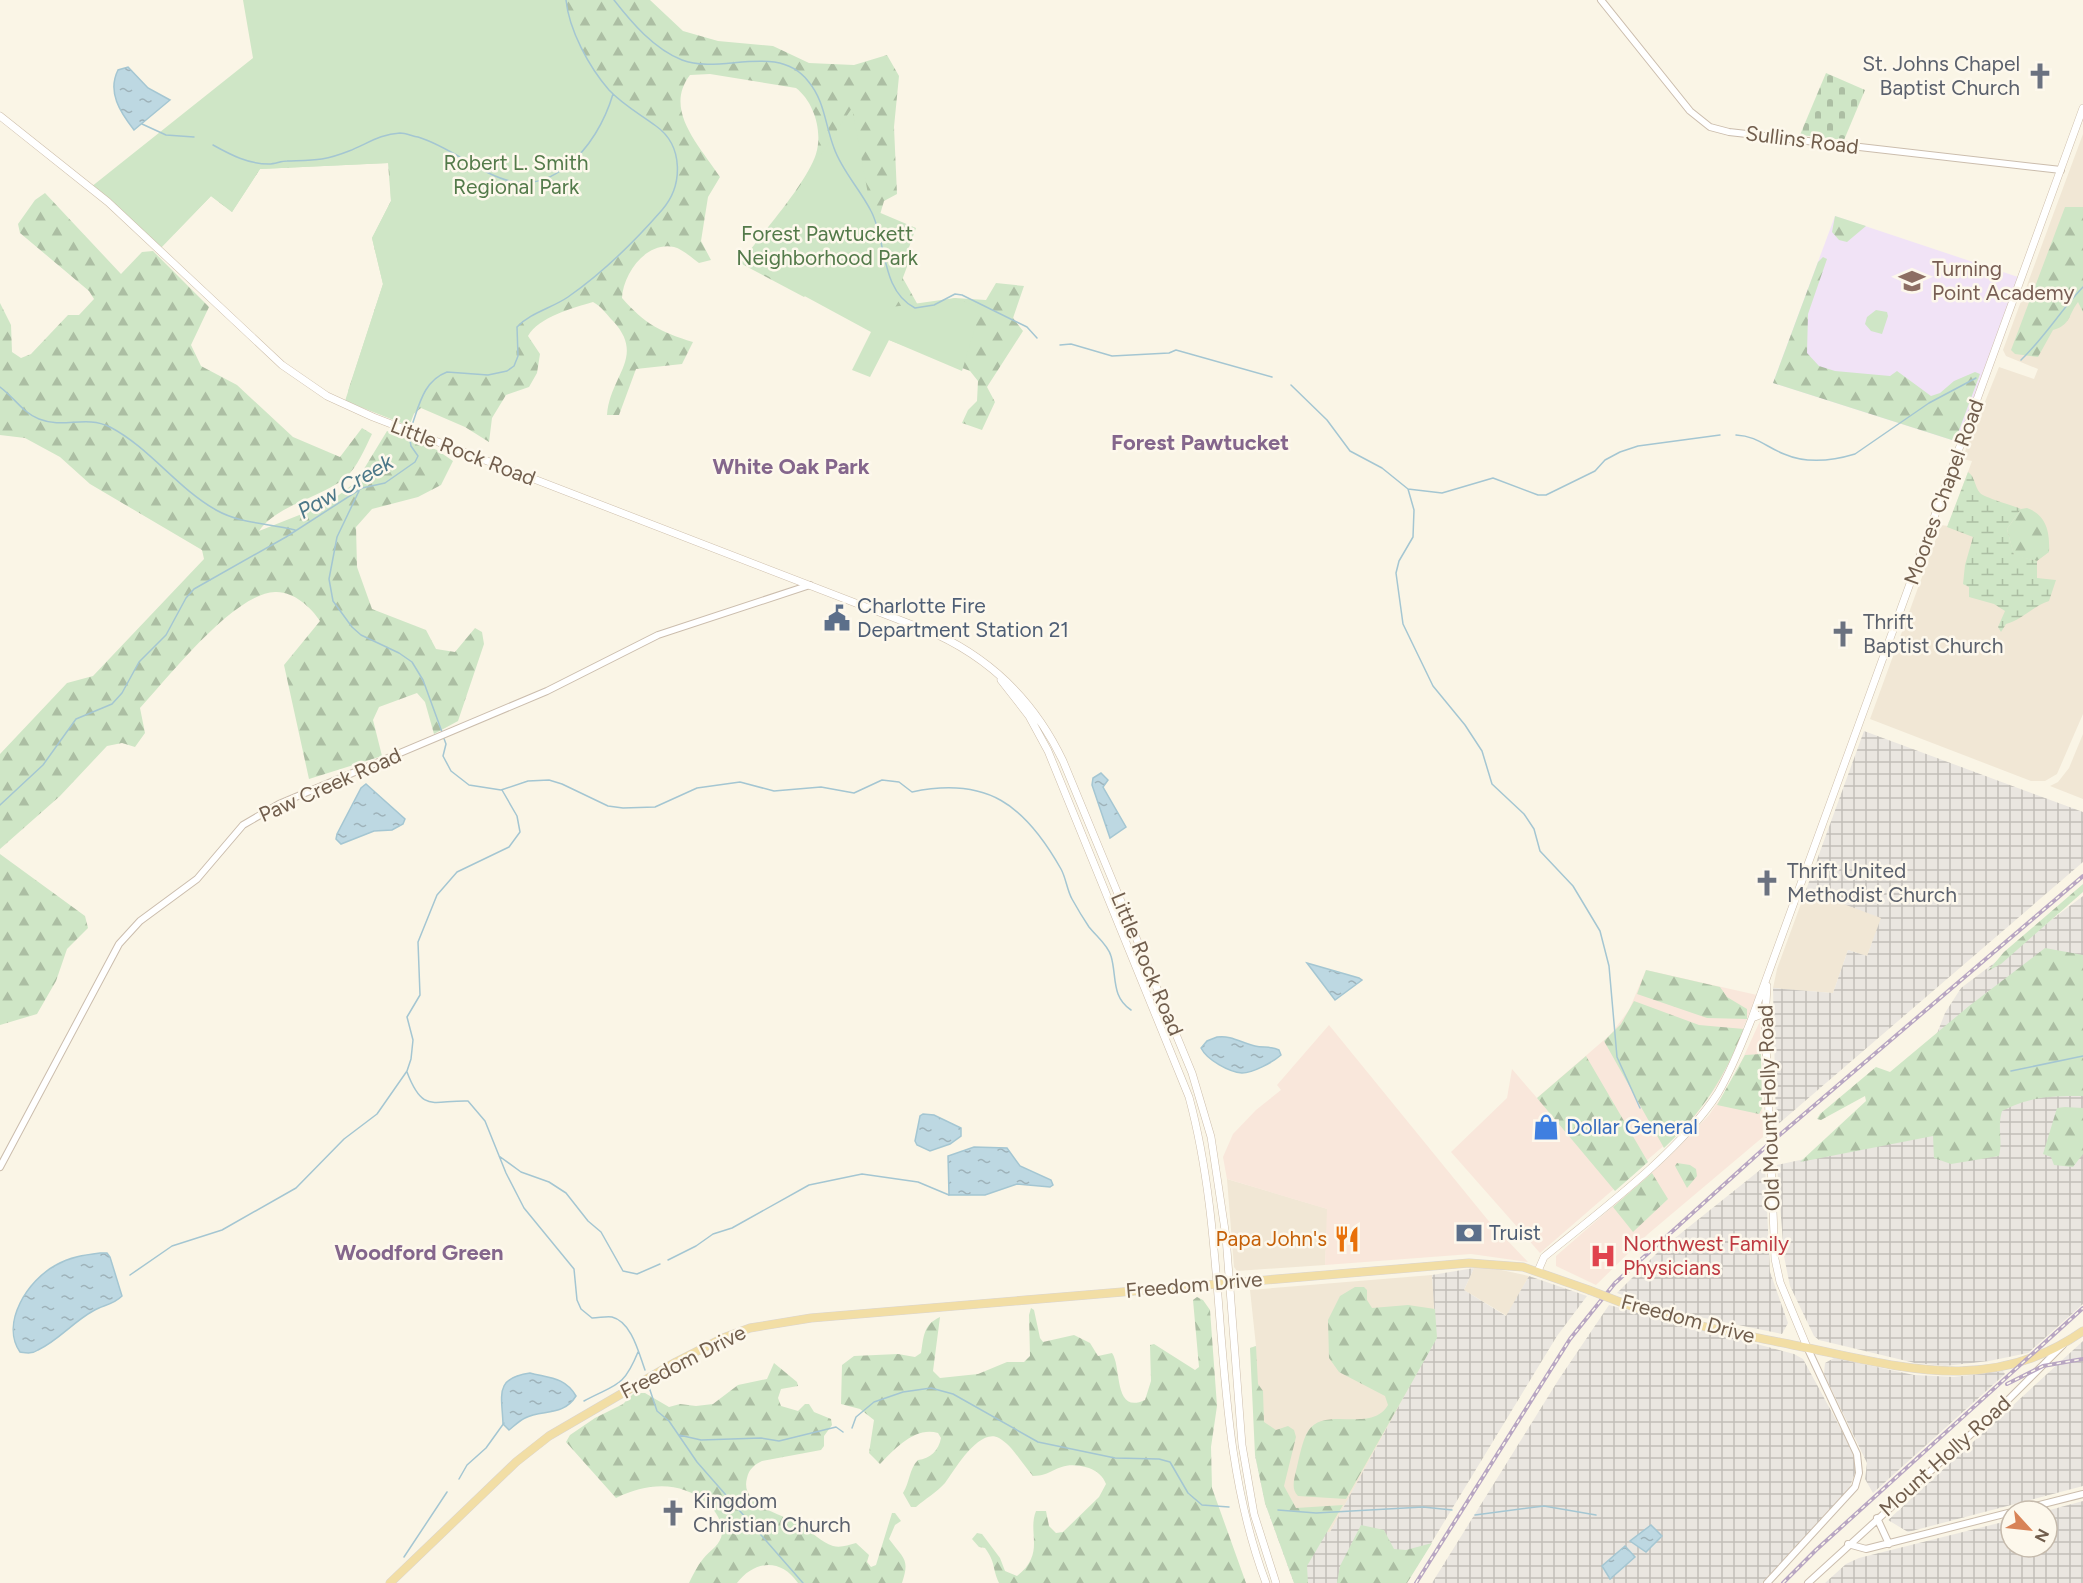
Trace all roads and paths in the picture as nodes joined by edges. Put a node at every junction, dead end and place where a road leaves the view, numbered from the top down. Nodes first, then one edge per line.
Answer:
1 (1601, 0) edge
2 (2083, 108) edge
3 (0, 116) edge
4 (2061, 170) junction
5 (811, 585) junction
6 (996, 673) junction
7 (1768, 977) junction
8 (1765, 1013) junction
9 (1752, 1018) junction
10 (0, 1167) edge
11 (1538, 1271) junction
12 (1229, 1282) junction
13 (1217, 1283) junction
14 (2083, 1331) edge
15 (2065, 1342) junction
16 (1807, 1347) junction
17 (2083, 1494) edge
18 (1877, 1518) junction
19 (1848, 1544) junction
20 (1888, 1544) junction
21 (390, 1583) edge
22 (1266, 1583) edge
23 (1276, 1583) edge
24 (1767, 1583) edge
25 (1808, 1583) edge

1 - 4 street, Sullins Road
2 - 4 main road, Moores Chapel Road
3 - 5 main road, Little Rock Road
4 - 7 main road, Moores Chapel Road
5 - 6 main road, Little Rock Road
5 - 10 street, Paw Creek Road
6 - 12 main road, Little Rock Road
6 - 13 main road, Little Rock Road
7 - 8 main road, Old Mount Holly Road
7 - 9 main road
8 - 9 main road
8 - 16 main road, Old Mount Holly Road
9 - 11 main road
11 - 12 main road, Freedom Drive
11 - 16 main road, Freedom Drive, bridge
12 - 13 main road, Freedom Drive
12 - 23 main road, Little Rock Road
13 - 21 main road, Freedom Drive
13 - 22 main road, Little Rock Road
14 - 15 main road, Mount Holly Road
15 - 16 main road, Freedom Drive
15 - 18 street, Mount Holly Road
16 - 24 street, Old Mount Holly Road
17 - 20 street
18 - 19 street, Mount Holly Road
18 - 20 street
19 - 20 street
19 - 25 street, Mount Holly Road

